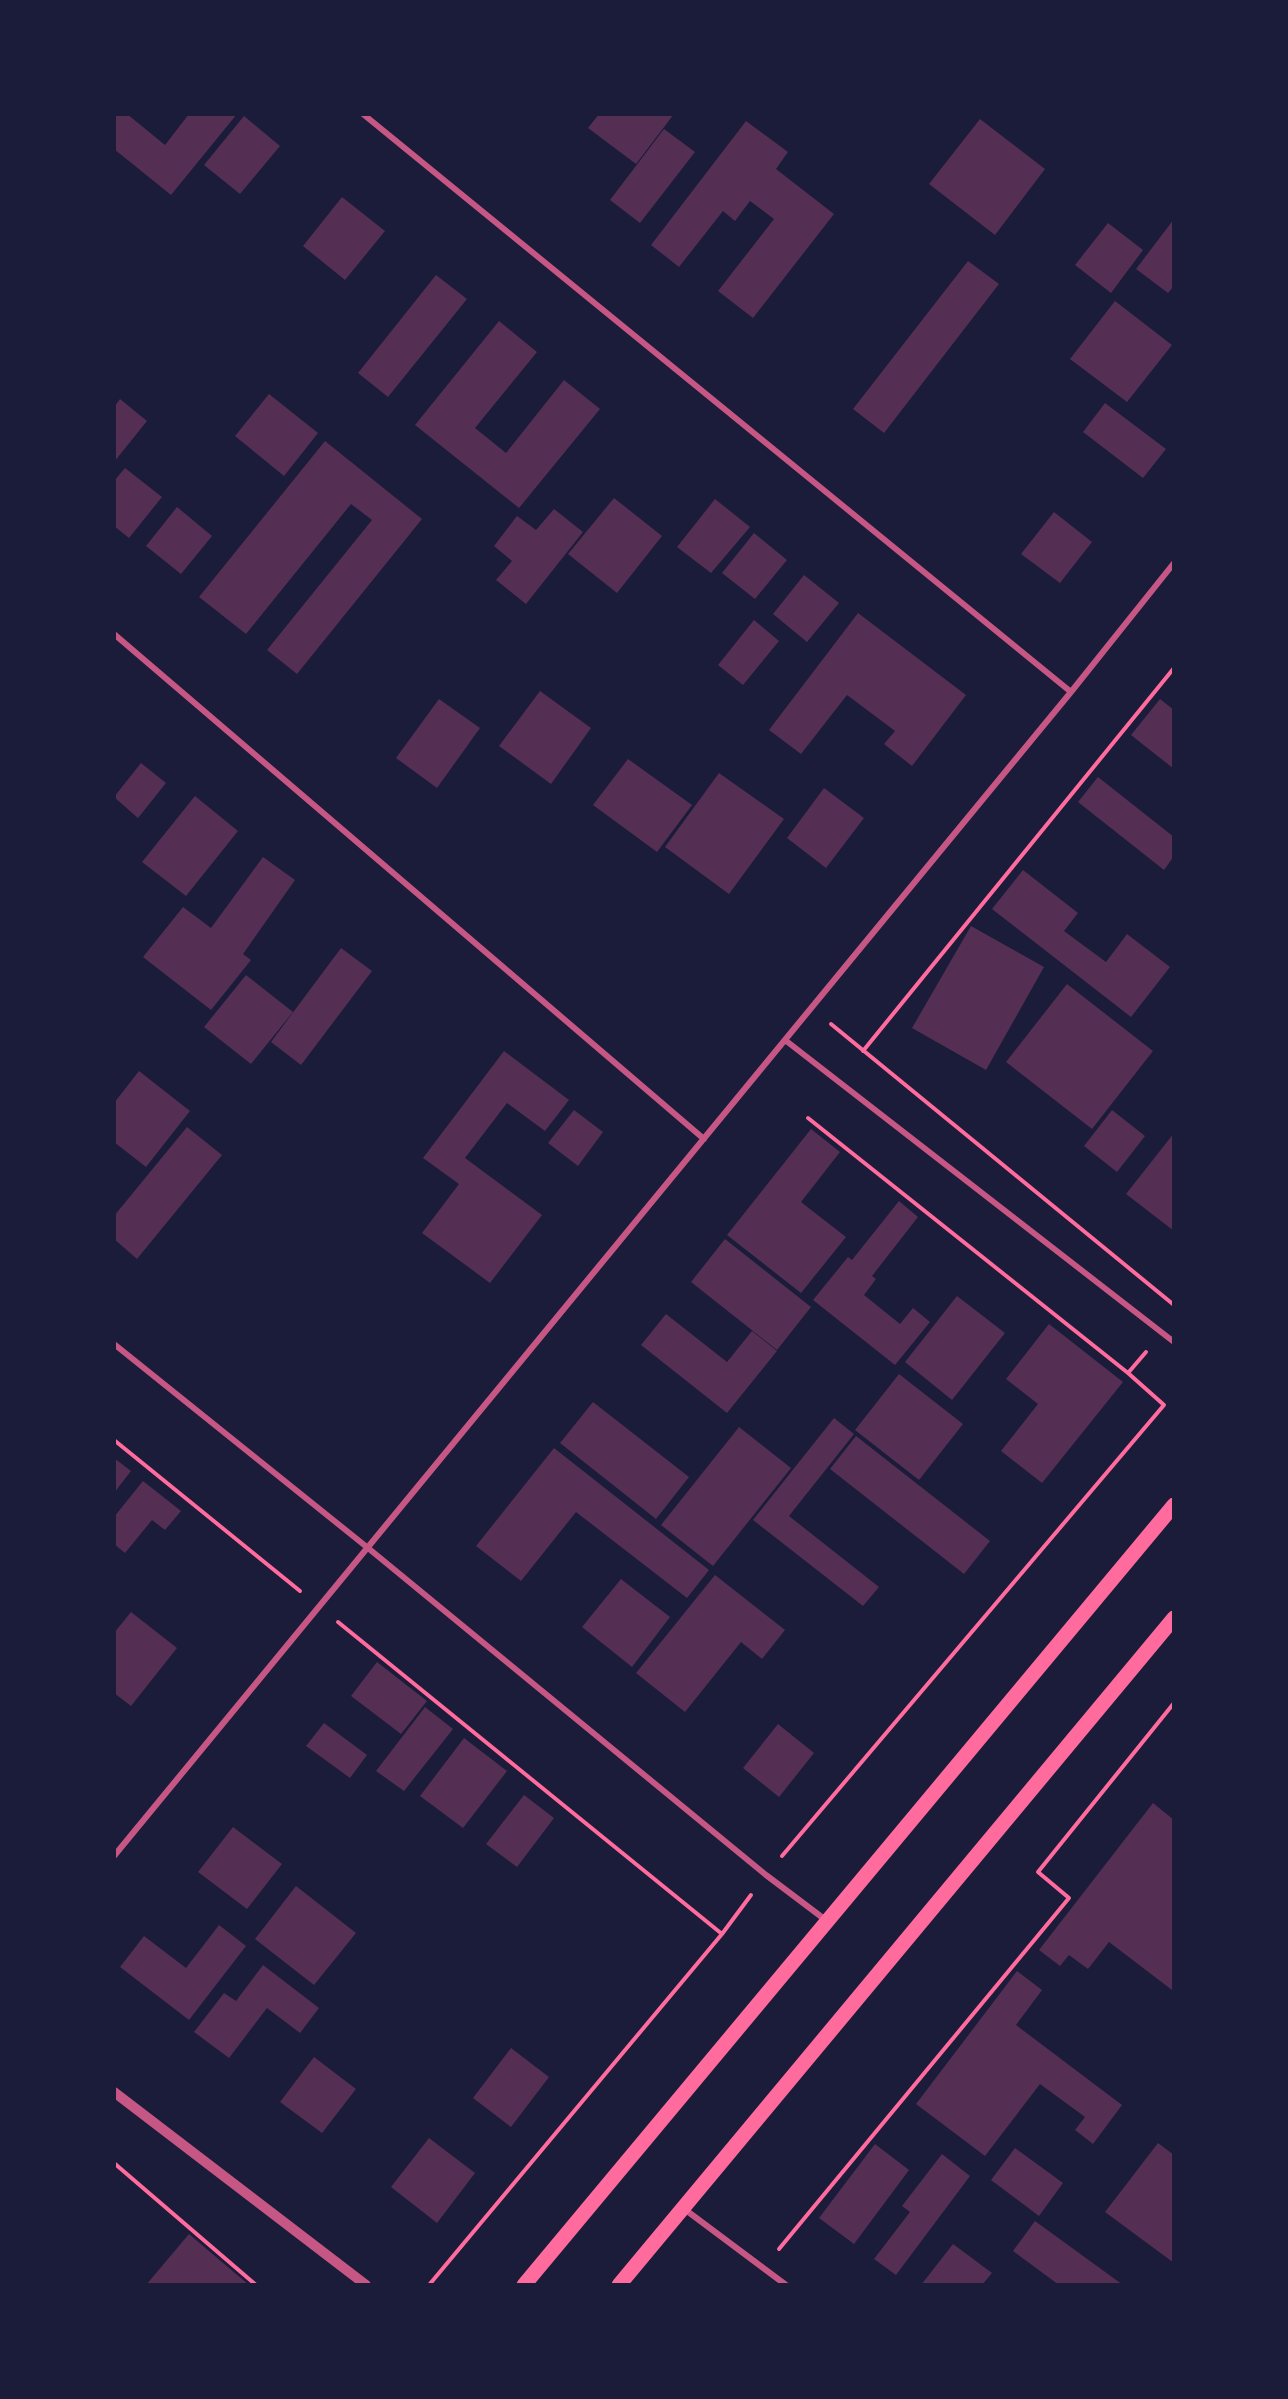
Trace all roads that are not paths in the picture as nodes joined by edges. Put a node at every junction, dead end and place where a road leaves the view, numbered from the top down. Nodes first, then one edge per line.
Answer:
1 (363, 114) edge
2 (1174, 563) edge
3 (114, 634) edge
4 (1071, 692) junction
5 (785, 1040) junction
6 (704, 1139) junction
7 (1174, 1342) edge
8 (114, 1344) edge
9 (1174, 1505) edge
10 (368, 1548) junction
11 (1174, 1618) edge
12 (114, 1856) edge
13 (827, 1921) junction
14 (114, 2092) edge
15 (683, 2208) junction
16 (366, 2285) edge
17 (524, 2285) edge
18 (619, 2285) edge
19 (786, 2285) edge

1 - 4 street
2 - 4 street
3 - 6 street
4 - 5 street
5 - 6 street
5 - 7 street
6 - 10 street
8 - 10 street
9 - 13 main road
10 - 12 street
10 - 13 street
11 - 15 main road
13 - 17 main road
14 - 16 street
15 - 18 main road
15 - 19 street

